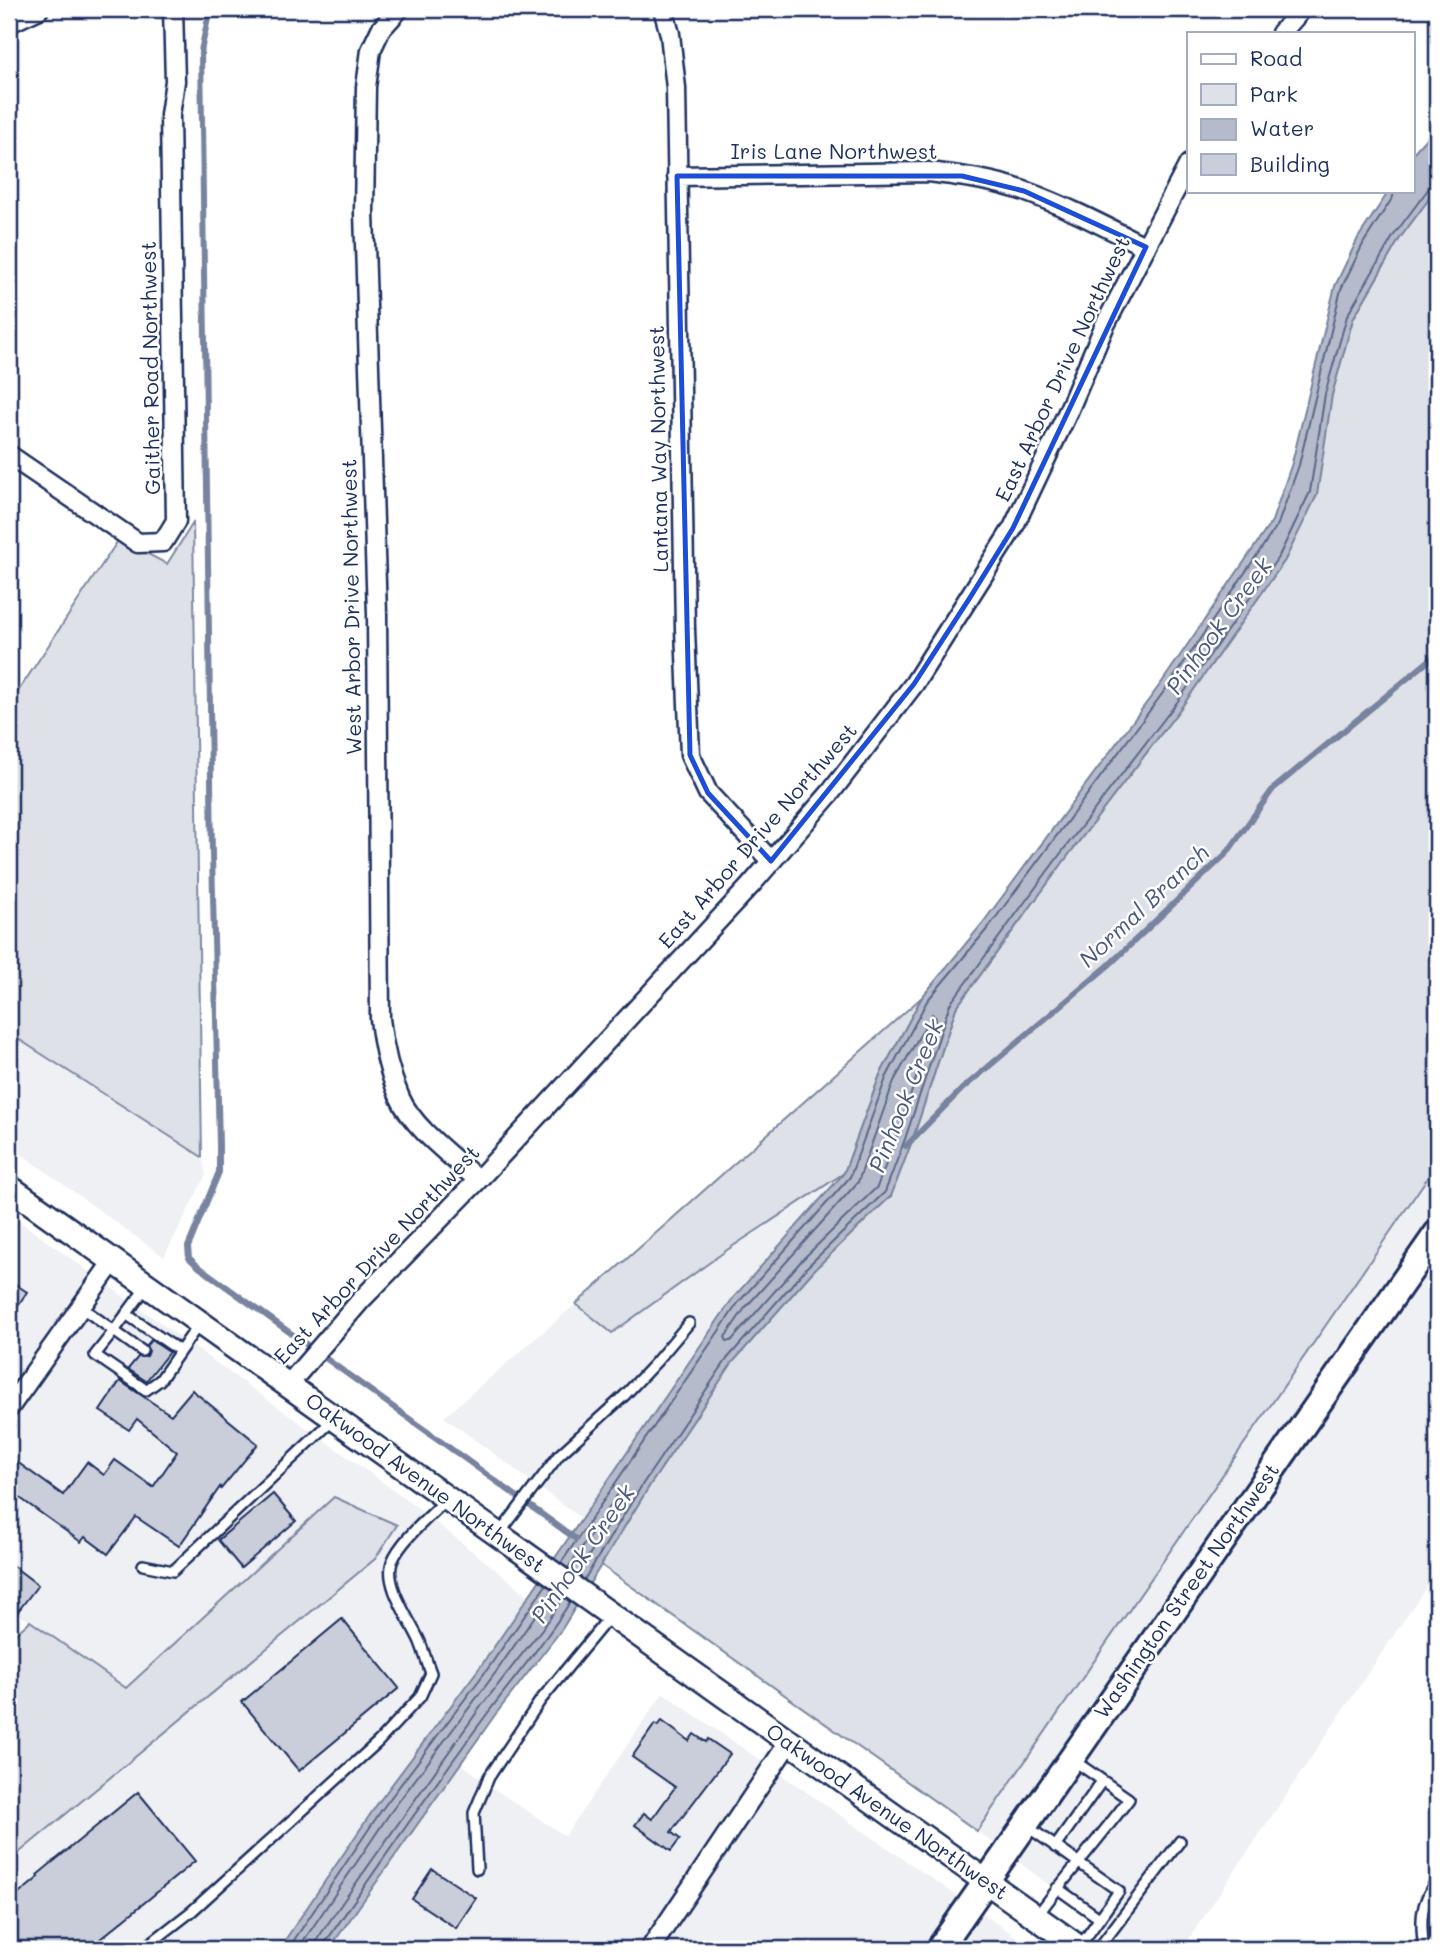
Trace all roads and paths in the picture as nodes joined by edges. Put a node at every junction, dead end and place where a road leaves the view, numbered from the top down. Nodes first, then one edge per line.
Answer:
1 (39, 9) edge
2 (173, 9) edge
3 (399, 9) edge
4 (663, 9) edge
5 (1302, 9) edge
6 (9, 23) edge
7 (1282, 32) edge
8 (1187, 168) edge
9 (677, 176) junction
10 (1146, 247) junction
11 (9, 455) edge
12 (771, 861) junction
13 (478, 1180) junction
14 (9, 1187) edge
15 (1437, 1233) edge
16 (114, 1260) junction
17 (148, 1284) junction
18 (81, 1307) junction
19 (126, 1314) junction
20 (200, 1322) junction
21 (689, 1323) dead end
22 (114, 1331) junction
23 (142, 1351) dead end
24 (180, 1351) junction
25 (288, 1385) junction
26 (9, 1408) edge
27 (335, 1418) junction
28 (447, 1499) junction
29 (498, 1536) junction
30 (143, 1565) dead end
31 (610, 1616) junction
32 (789, 1742) junction
33 (1071, 1759) junction
34 (1102, 1781) junction
35 (1025, 1825) junction
36 (1180, 1841) dead end
37 (1055, 1847) junction
38 (1077, 1862) junction
39 (477, 1869) dead end
40 (1437, 1880) edge
41 (985, 1882) junction
42 (1057, 1888) junction
43 (1035, 1917) junction
44 (1100, 1918) junction
45 (143, 1949) edge
46 (650, 1949) edge
47 (939, 1949) edge
48 (1086, 1949) edge
49 (1424, 1949) edge

1 - 6 street
2 - 11 street, Gaither Road Northwest
3 - 13 street, West Arbor Drive Northwest
4 - 9 street, Lantana Way Northwest
5 - 7 street
8 - 10 street, East Arbor Drive Northwest
9 - 10 street, Iris Lane Northwest
9 - 12 street, Lantana Way Northwest
10 - 12 street, East Arbor Drive Northwest
12 - 13 street, East Arbor Drive Northwest
13 - 25 street, East Arbor Drive Northwest
14 - 16 street, Oakwood Avenue Northwest
15 - 33 main road, Washington Street Northwest
16 - 17 street, Oakwood Avenue Northwest
16 - 18 street
17 - 19 lane
17 - 20 street, Oakwood Avenue Northwest
18 - 22 lane
18 - 26 street
19 - 22 lane
19 - 24 lane
20 - 24 lane
20 - 25 street, Oakwood Avenue Northwest
21 - 29 lane
22 - 23 lane
22 - 24 lane
25 - 27 street, Oakwood Avenue Northwest
27 - 28 street, Oakwood Avenue Northwest
27 - 30 lane
28 - 29 street, Oakwood Avenue Northwest
28 - 45 lane
29 - 31 street, Oakwood Avenue Northwest
31 - 32 street, Oakwood Avenue Northwest
31 - 39 lane
32 - 41 street, Oakwood Avenue Northwest
32 - 46 street
33 - 34 lane
33 - 35 main road, Washington Street Northwest
34 - 37 lane
34 - 38 lane
35 - 37 lane
35 - 41 main road, Washington Street Northwest
36 - 48 lane
37 - 38 lane
38 - 42 lane
38 - 44 lane
40 - 49 lane
41 - 43 street, Oakwood Avenue Northwest
41 - 47 main road, Washington Street Northwest
42 - 43 lane
42 - 44 lane
43 - 48 street, Oakwood Avenue Northwest
44 - 48 lane

